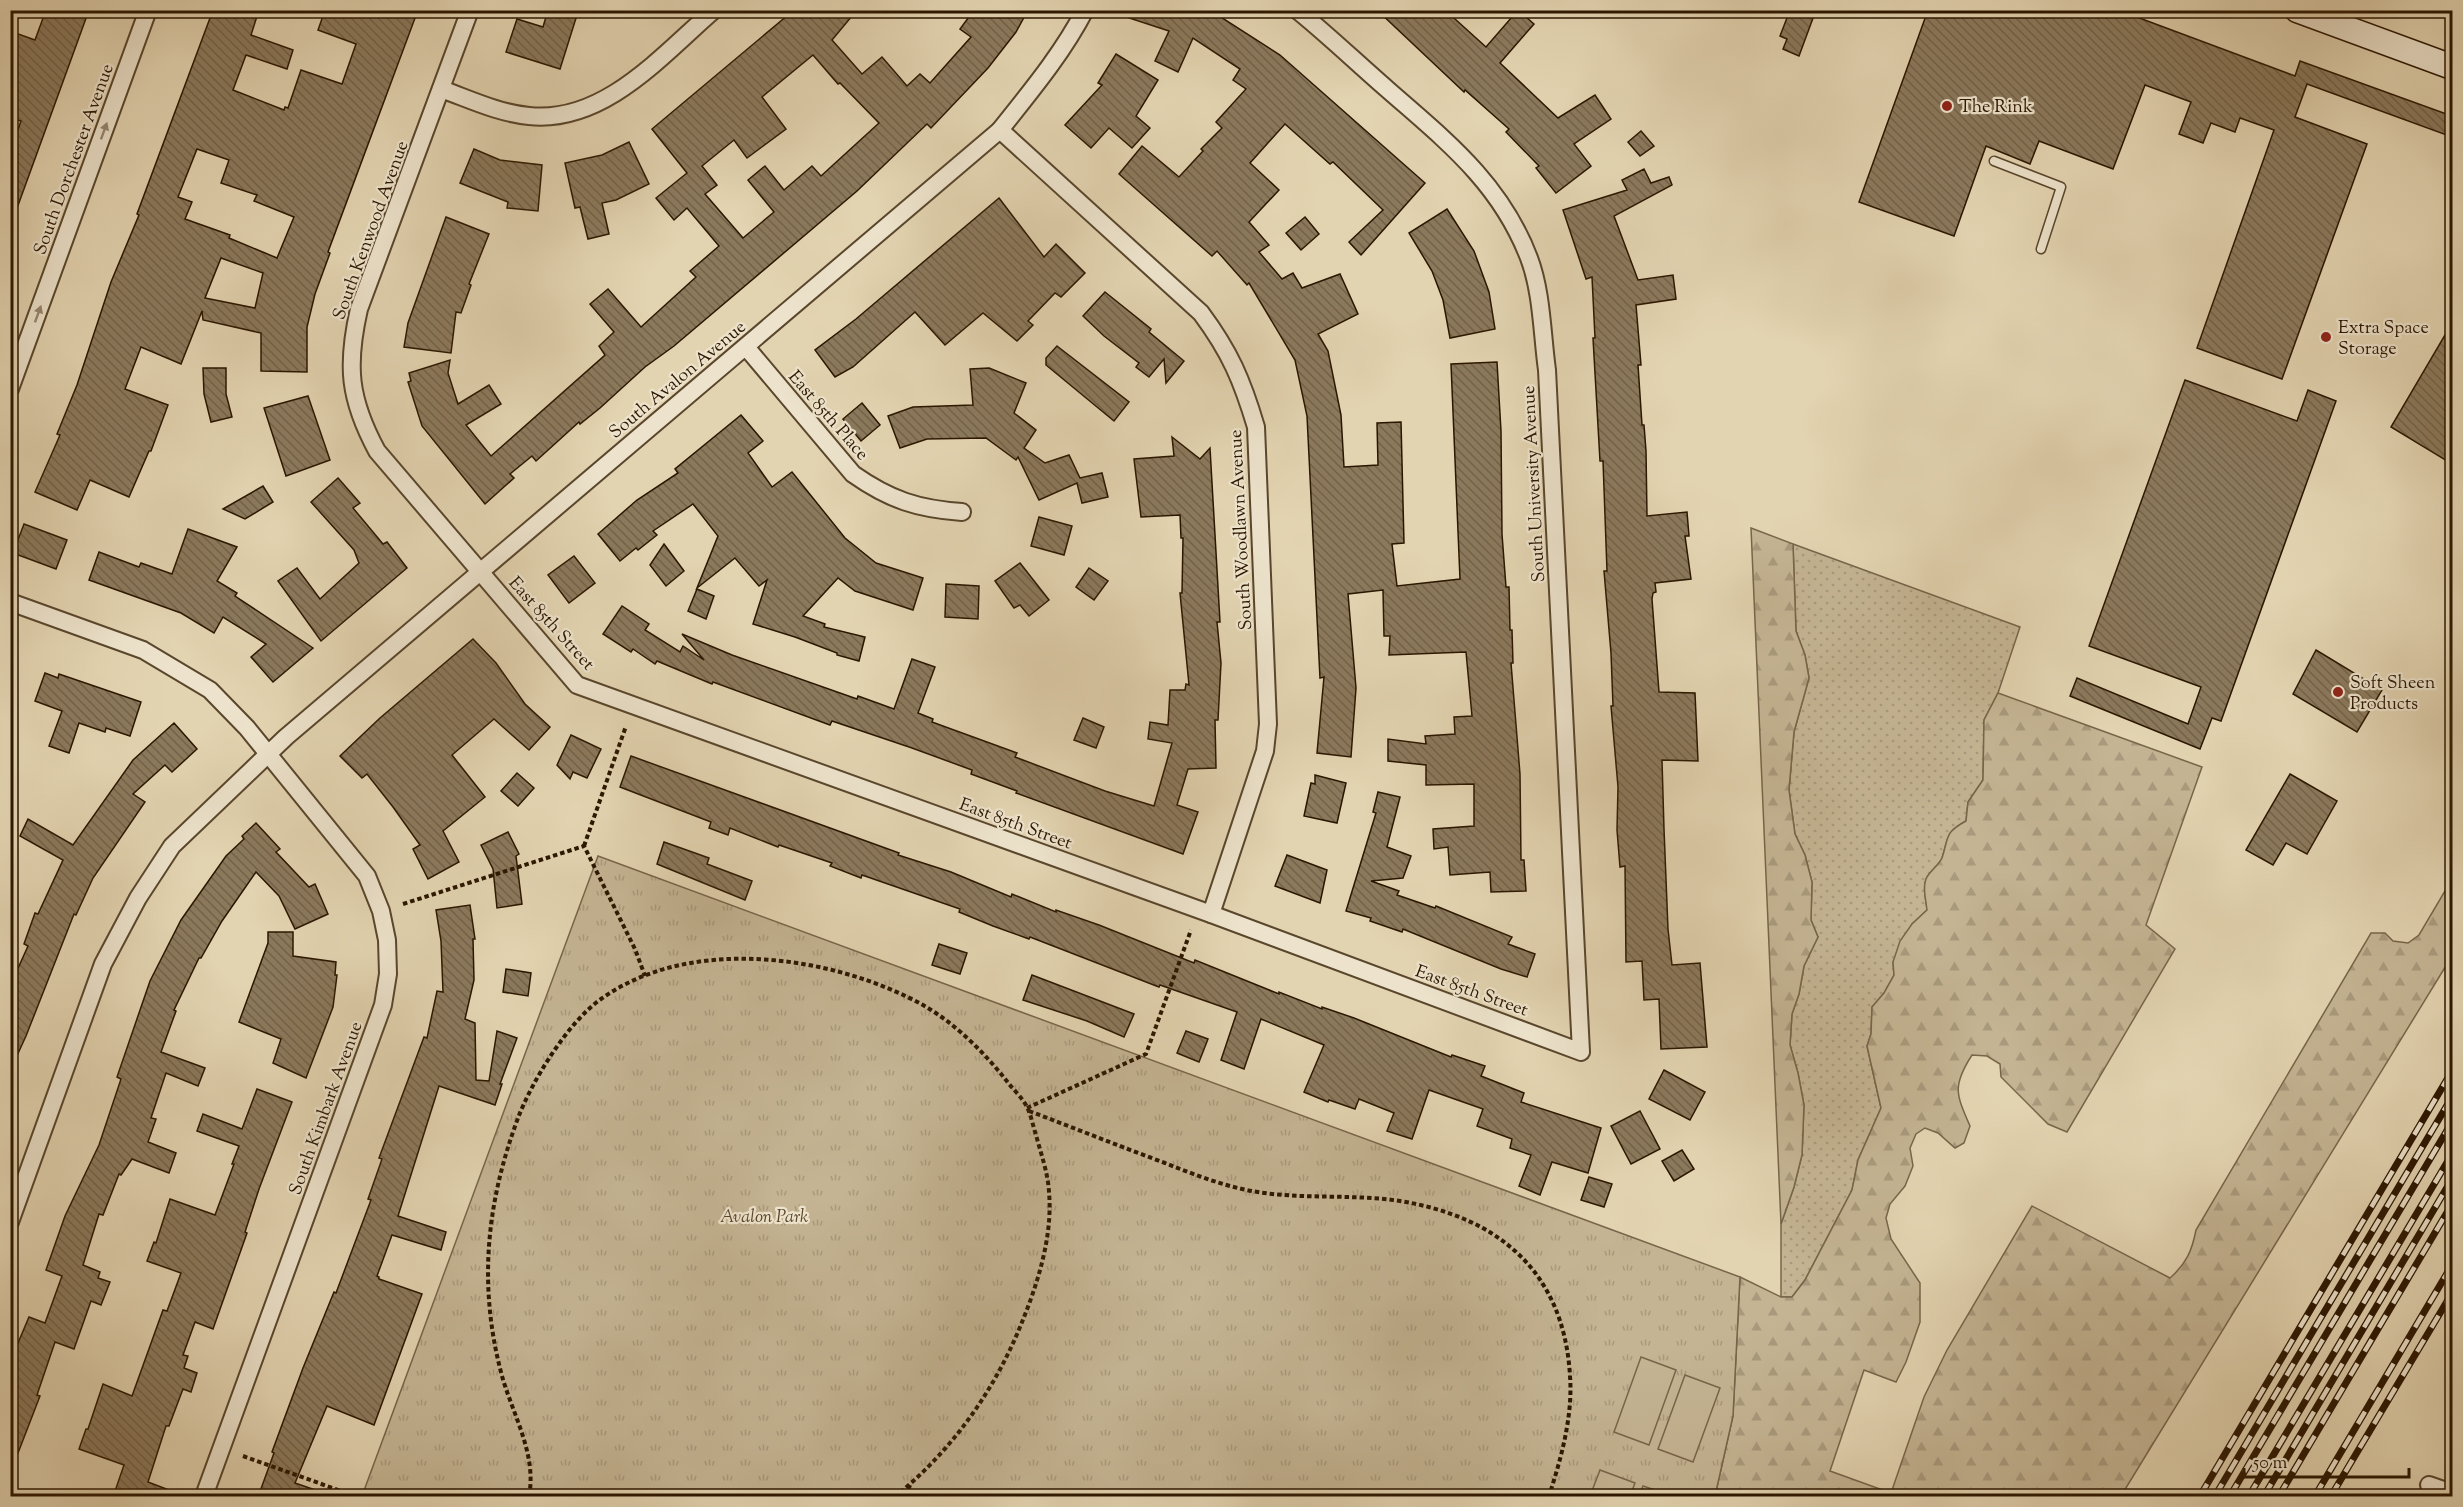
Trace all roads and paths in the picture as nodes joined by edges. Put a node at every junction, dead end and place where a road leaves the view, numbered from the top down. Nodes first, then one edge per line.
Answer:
1 (148, 10) edge
2 (470, 10) edge
3 (714, 10) edge
4 (1084, 10) edge
5 (1297, 10) edge
6 (2297, 10) edge
7 (2452, 67) edge
8 (441, 89) junction
9 (1000, 130) junction
10 (1994, 161) dead end
11 (2041, 249) dead end
12 (746, 347) junction
13 (10, 389) edge
14 (962, 512) dead end
15 (479, 572) junction
16 (10, 602) edge
17 (626, 726) dead end
18 (268, 753) junction
19 (584, 846) junction
20 (403, 904) dead end
21 (1212, 914) junction
22 (1191, 930) dead end
23 (645, 976) junction
24 (1581, 1052) joint
25 (1028, 1109) junction
26 (10, 1222) edge
27 (243, 1456) dead end
28 (911, 1484) junction
29 (2426, 1491) edge
30 (2452, 1493) edge
31 (204, 1497) edge
32 (355, 1497) edge
33 (529, 1497) edge
34 (896, 1497) edge
35 (906, 1497) edge
36 (1549, 1497) edge

13 -> 1 street, South Dorchester Avenue
2 - 8 street, South Kenwood Avenue
3 - 8 street
4 - 9 street, South Avalon Avenue
5 - 24 street, South University Avenue
6 - 7 main road
8 - 15 street, South Kenwood Avenue
9 - 12 street, South Avalon Avenue
9 - 21 street, South Woodlawn Avenue
10 - 11 lane
12 - 14 street, East 85th Place
12 - 15 street, South Avalon Avenue
15 - 18 street, South Avalon Avenue
15 - 21 street, East 85th Street
16 - 18 street
17 - 19 path
18 - 26 street
18 - 31 street, South Kimbark Avenue
19 - 20 path
19 - 23 path
21 - 24 street, East 85th Street
22 - 25 path
23 - 25 path
23 - 33 path
25 - 28 path
25 - 36 path
27 - 32 path
28 - 34 path
28 - 35 path
29 - 30 street

